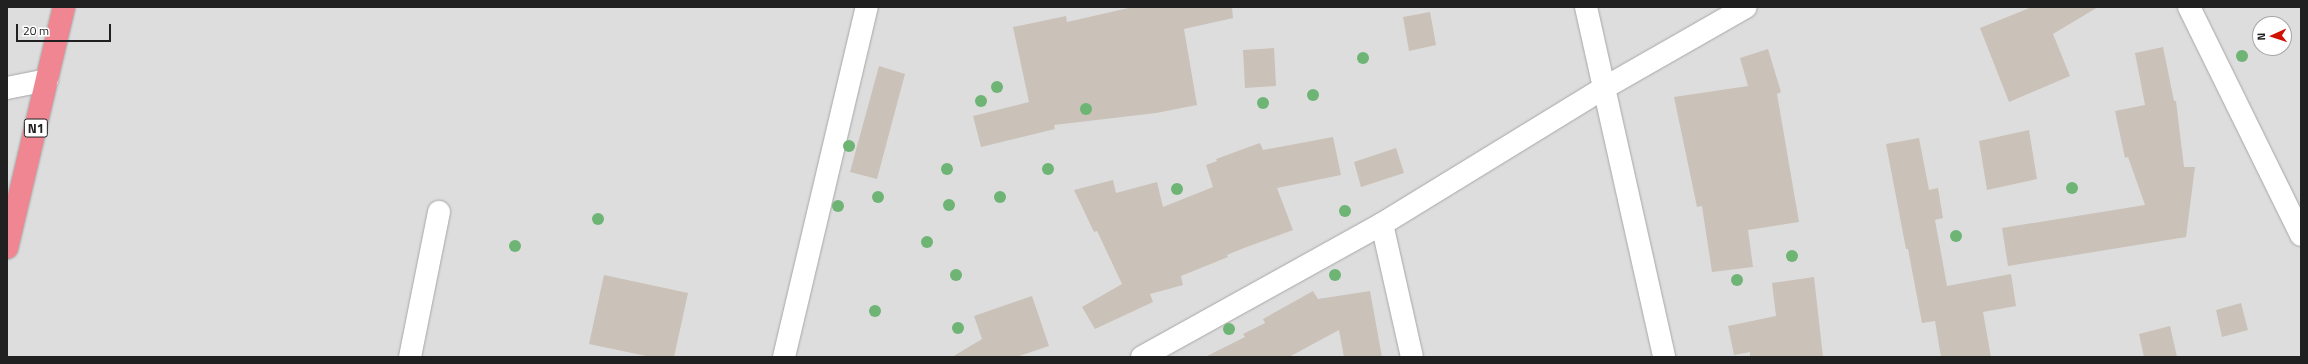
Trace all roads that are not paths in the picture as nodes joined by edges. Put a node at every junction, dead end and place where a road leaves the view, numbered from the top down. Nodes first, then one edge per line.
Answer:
1 (64, 7) edge
2 (867, 7) edge
3 (1586, 7) edge
4 (1746, 7) edge
5 (2190, 7) edge
6 (47, 80) junction
7 (7, 88) edge
8 (1604, 88) junction
9 (439, 212) dead end
10 (1382, 224) junction
11 (2301, 235) edge
12 (7, 248) edge
13 (410, 357) edge
14 (784, 357) edge
15 (1142, 357) edge
16 (1412, 357) edge
17 (1664, 357) edge

1 - 6 highway, N1
2 - 14 street
3 - 8 street
4 - 8 street
5 - 11 street
6 - 7 street
6 - 12 highway, N1
8 - 10 street
8 - 17 street
9 - 13 street
10 - 15 street
10 - 16 street

